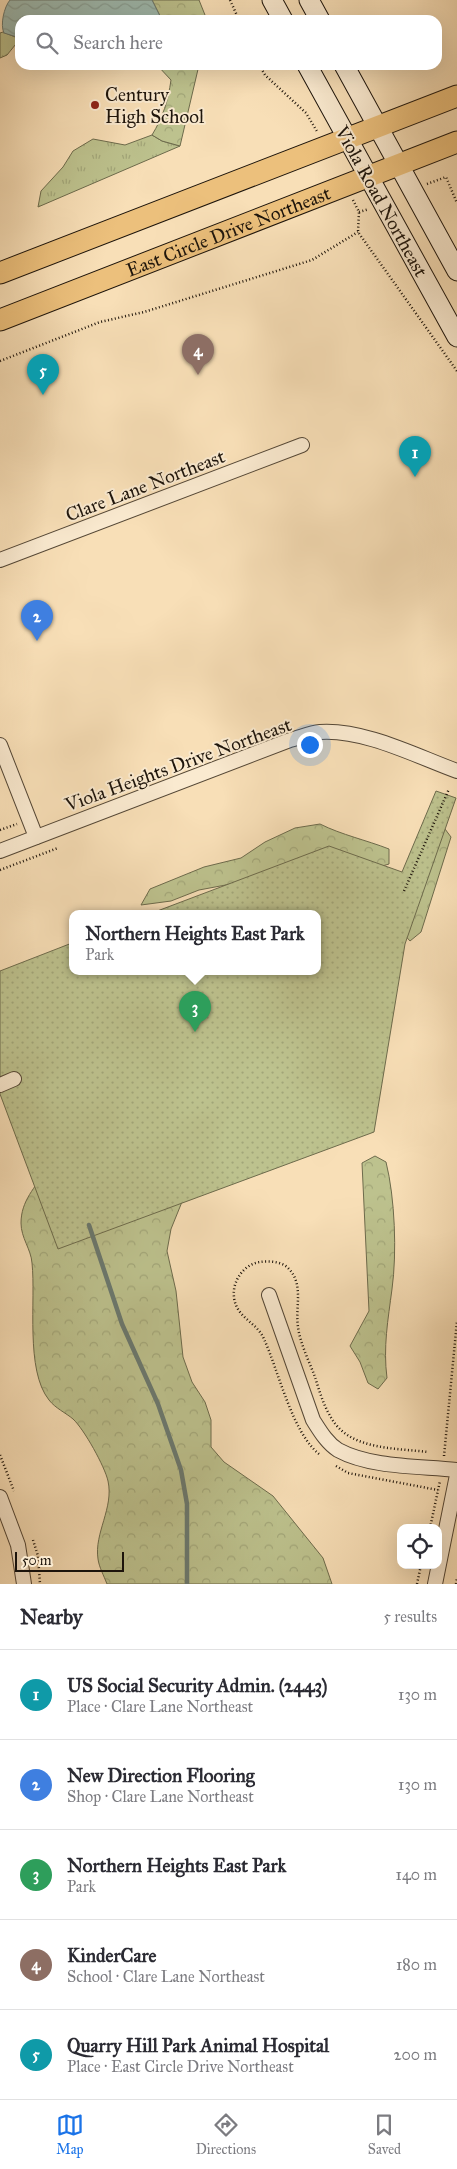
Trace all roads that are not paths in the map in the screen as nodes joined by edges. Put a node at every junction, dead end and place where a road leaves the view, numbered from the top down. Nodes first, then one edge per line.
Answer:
1 (272, 0) edge
2 (309, 0) edge
3 (280, 15) edge
4 (317, 15) edge
5 (310, 70) edge
6 (347, 70) edge
7 (457, 96) edge
8 (377, 126) junction
9 (347, 138) junction
10 (457, 142) edge
11 (398, 164) junction
12 (368, 176) junction
13 (457, 271) edge
14 (0, 273) edge
15 (0, 320) edge
16 (457, 337) edge
17 (302, 445) dead end
18 (0, 560) edge
19 (0, 745) edge
20 (457, 770) edge
21 (36, 837) junction
22 (0, 851) edge
23 (14, 1080) dead end
24 (0, 1085) edge
25 (269, 1296) dead end
26 (457, 1470) edge
27 (457, 1475) edge
28 (0, 1498) edge
29 (24, 1584) edge
30 (435, 1584) edge

1 - 3 main road
2 - 4 main road
5 - 9 main road, Viola Road Northeast
6 - 8 main road, Viola Road Northeast
7 - 8 main road
8 - 9 main road
8 - 11 main road, Viola Road Northeast
9 - 12 main road, Viola Road Northeast
9 - 14 main road
10 - 11 main road, East Circle Drive Northeast
11 - 12 main road, East Circle Drive Northeast
11 - 13 main road, Viola Road Northeast
12 - 15 main road, East Circle Drive Northeast
12 - 16 main road, Viola Road Northeast
17 - 18 street, Clare Lane Northeast
19 - 21 street
20 - 21 street, Viola Heights Drive Northeast
21 - 22 street, Viola Heights Drive Northeast
23 - 24 street
25 - 26 street
27 - 30 street
28 - 29 street

